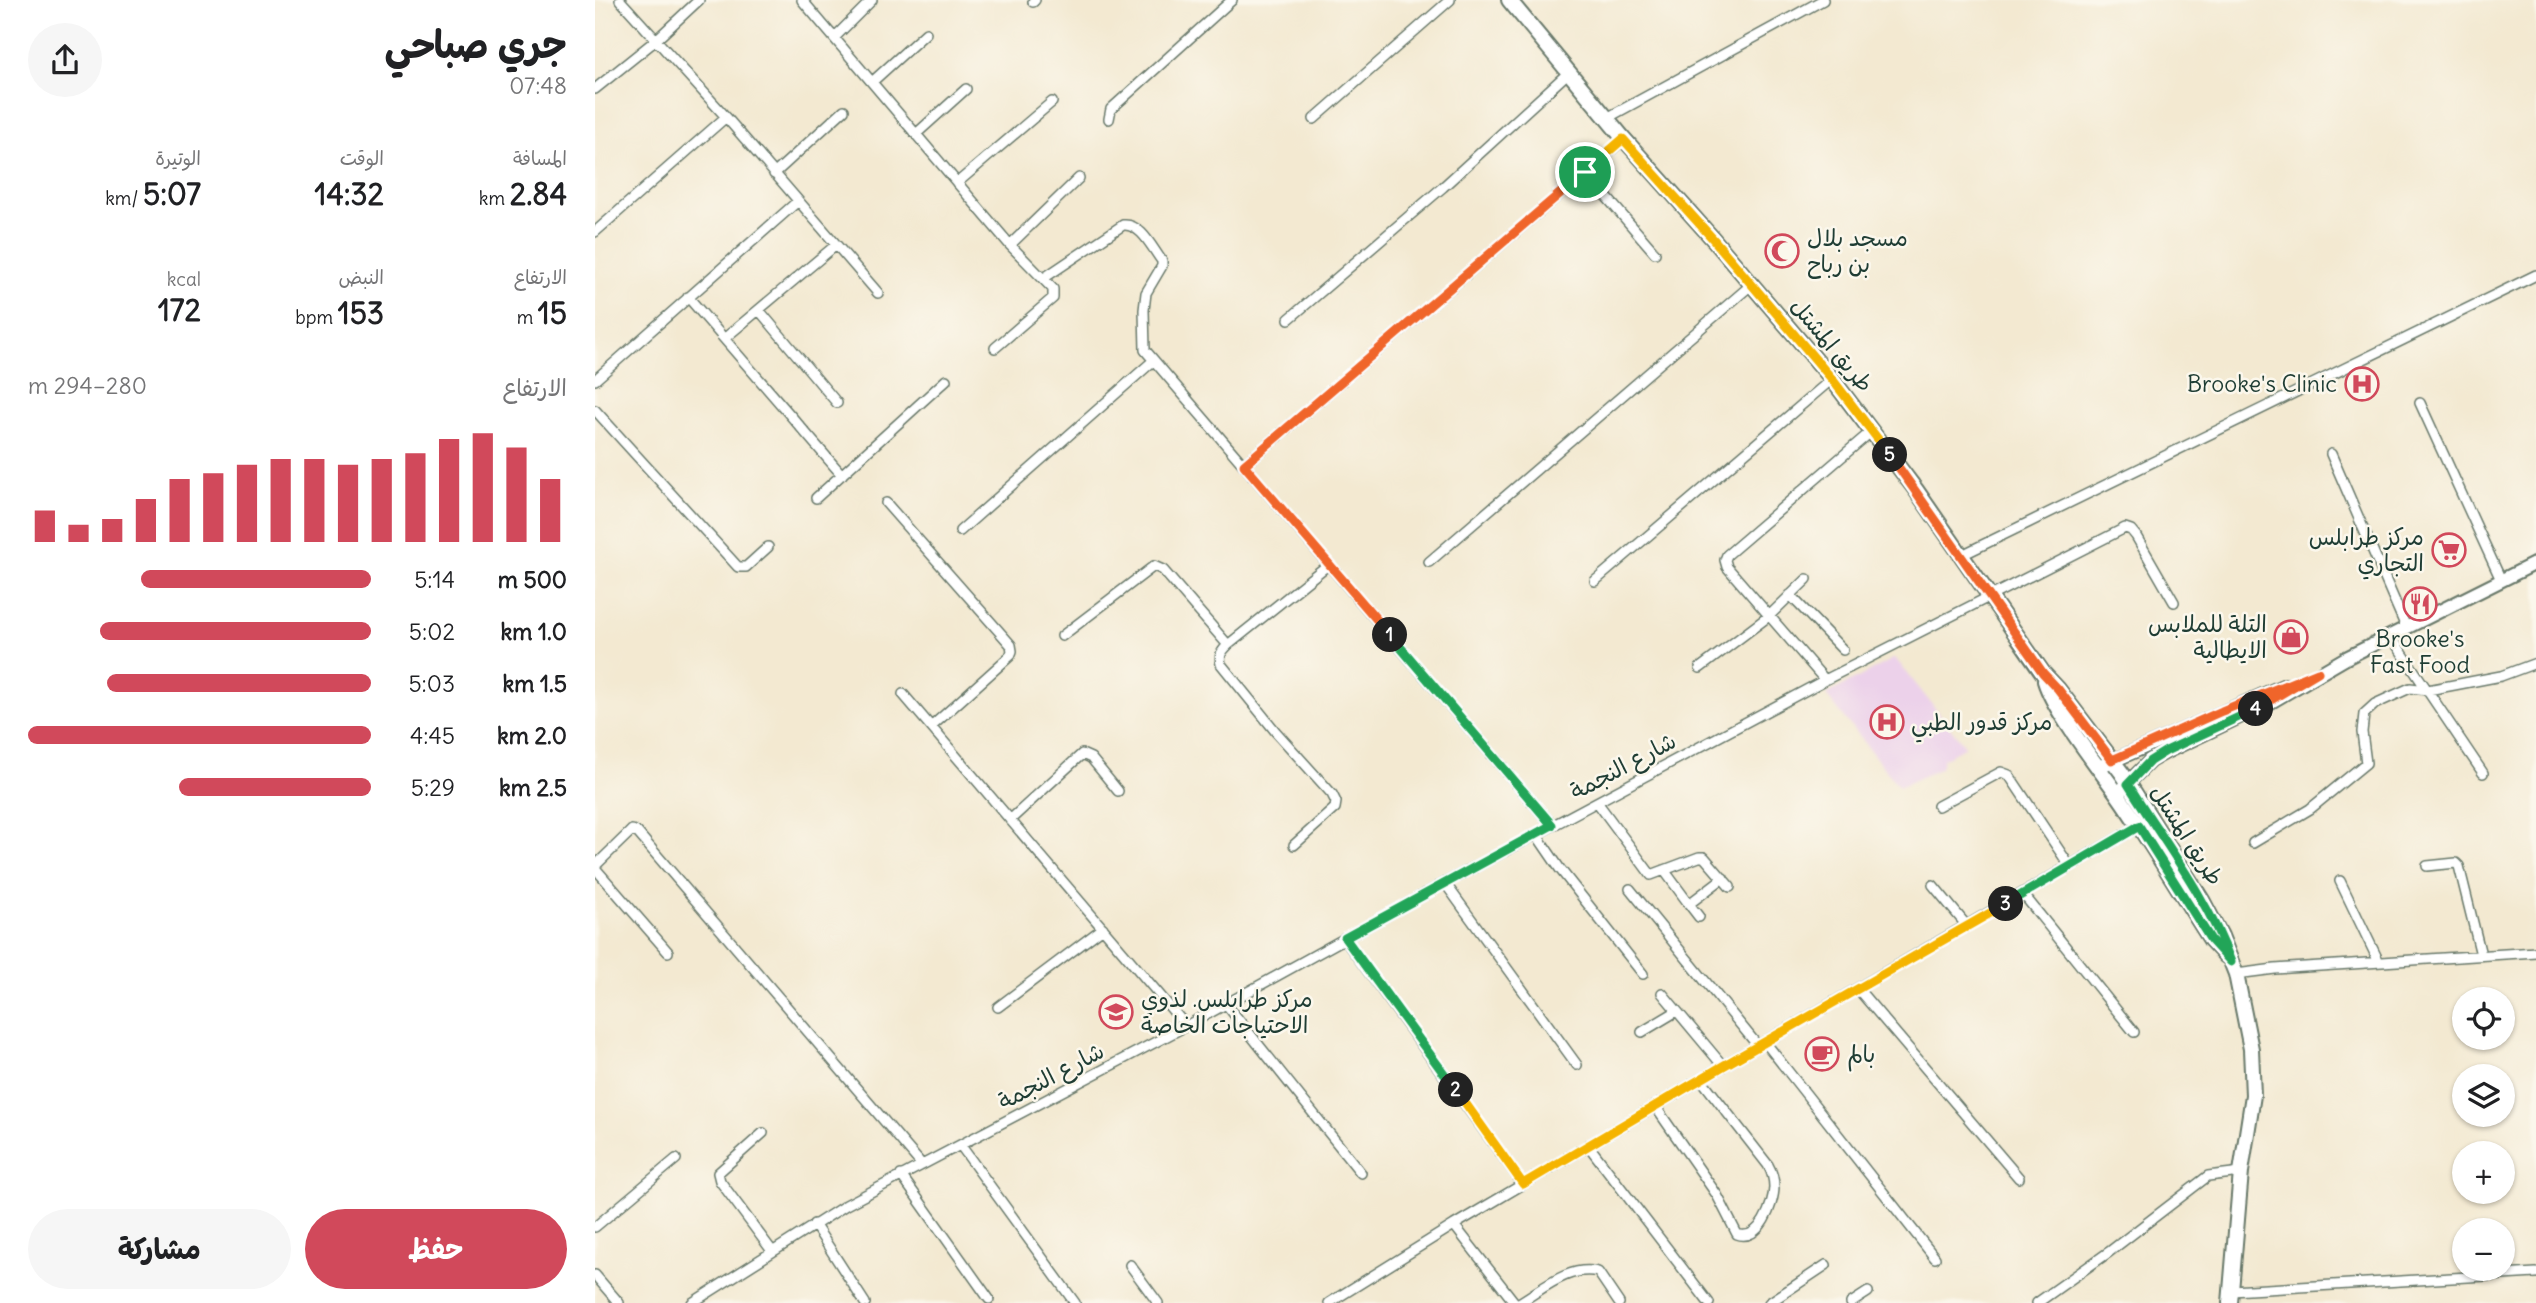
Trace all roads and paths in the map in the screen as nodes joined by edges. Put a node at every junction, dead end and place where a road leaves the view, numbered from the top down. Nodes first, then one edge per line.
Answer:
1 (620, 0) edge
2 (802, 0) edge
3 (872, 0) edge
4 (1232, 0) edge
5 (1450, 0) edge
6 (1509, 0) edge
7 (1823, 0) edge
8 (694, 2) edge
9 (926, 33) dead end
10 (834, 38) junction
11 (656, 40) junction
12 (1569, 72) junction
13 (872, 82) junction
14 (595, 89) edge
15 (966, 89) dead end
16 (1052, 102) dead end
17 (844, 110) dead end
18 (726, 117) junction
19 (1607, 118) junction
20 (1109, 119) dead end
21 (1314, 119) dead end
22 (916, 134) junction
23 (1623, 139) junction
24 (1585, 172) junction
25 (774, 174) junction
26 (1079, 178) dead end
27 (957, 183) junction
28 (798, 201) junction
29 (595, 232) edge
30 (1010, 244) junction
31 (836, 245) junction
32 (1655, 253) dead end
33 (2536, 275) edge
34 (1044, 278) junction
35 (1751, 285) junction
36 (878, 293) dead end
37 (688, 297) junction
38 (758, 310) junction
39 (1290, 319) dead end
40 (725, 338) junction
41 (995, 348) dead end
42 (1153, 361) junction
43 (1832, 379) junction
44 (595, 380) edge
45 (946, 380) dead end
46 (837, 403) dead end
47 (2420, 403) dead end
48 (595, 410) edge
49 (1873, 430) junction
50 (2331, 454) dead end
51 (1244, 465) junction
52 (842, 475) junction
53 (816, 498) dead end
54 (886, 503) dead end
55 (960, 531) dead end
56 (768, 547) dead end
57 (1962, 555) junction
58 (1429, 562) dead end
59 (2536, 563) edge
60 (1329, 564) junction
61 (1807, 579) dead end
62 (2501, 580) junction
63 (1595, 581) dead end
64 (1790, 595) junction
65 (1990, 597) junction
66 (2174, 602) dead end
67 (1769, 616) junction
68 (2406, 627) junction
69 (2390, 635) junction
70 (1062, 636) dead end
71 (1227, 645) junction
72 (1843, 650) dead end
73 (2536, 663) edge
74 (1700, 668) dead end
75 (2318, 672) junction
76 (2043, 673) junction
77 (1825, 680) junction
78 (2427, 690) junction
79 (903, 694) dead end
80 (931, 727) junction
81 (2112, 760) junction
82 (2099, 767) junction
83 (2483, 774) dead end
84 (2122, 789) junction
85 (1118, 791) dead end
86 (1597, 802) junction
87 (1938, 806) dead end
88 (1010, 820) junction
89 (1552, 825) junction
90 (2139, 826) junction
91 (1537, 834) junction
92 (2253, 843) dead end
93 (1294, 845) dead end
94 (2070, 865) junction
95 (2427, 866) dead end
96 (595, 867) edge
97 (1664, 870) junction
98 (1723, 878) junction
99 (2340, 881) dead end
100 (1445, 883) junction
101 (1933, 886) dead end
102 (1730, 887) dead end
103 (1630, 889) dead end
104 (2023, 894) junction
105 (1689, 905) junction
106 (1699, 917) dead end
107 (1967, 926) junction
108 (1103, 928) junction
109 (1345, 938) junction
110 (668, 952) dead end
111 (2536, 952) edge
112 (2480, 955) junction
113 (2379, 962) junction
114 (2233, 968) junction
115 (1643, 974) dead end
116 (1858, 989) junction
117 (1662, 993) dead end
118 (1226, 1004) junction
119 (998, 1007) dead end
120 (1677, 1011) junction
121 (1186, 1026) junction
122 (1642, 1032) dead end
123 (2134, 1032) dead end
124 (1762, 1044) junction
125 (1577, 1065) dead end
126 (1723, 1066) junction
127 (1701, 1079) junction
128 (1655, 1106) junction
129 (762, 1133) dead end
130 (1588, 1145) junction
131 (961, 1146) junction
132 (676, 1159) dead end
133 (922, 1165) junction
134 (2241, 1172) junction
135 (1361, 1173) dead end
136 (901, 1175) junction
137 (2018, 1178) dead end
138 (1523, 1184) junction
139 (814, 1224) junction
140 (1454, 1225) junction
141 (595, 1227) edge
142 (772, 1251) junction
143 (1935, 1258) dead end
144 (1130, 1265) dead end
145 (1826, 1265) dead end
146 (2536, 1273) edge
147 (595, 1275) edge
148 (1868, 1292) dead end
149 (2231, 1297) edge
150 (989, 1299) dead end
151 (619, 1303) edge
152 (692, 1303) edge
153 (866, 1303) edge
154 (1075, 1303) edge
155 (1158, 1303) edge
156 (1329, 1303) edge
157 (1517, 1303) edge
158 (1619, 1303) edge
159 (1709, 1303) edge
160 (1769, 1303) edge
161 (1851, 1303) edge
162 (2037, 1303) edge

1 - 11 street
2 - 10 street
3 - 10 street
4 - 20 street
5 - 21 street
6 - 12 main road, طريق المشتل
7 - 19 street
8 - 11 street
9 - 13 street
10 - 13 street
11 - 14 street
11 - 18 street
12 - 19 main road, طريق المشتل
12 - 39 street
13 - 22 street
15 - 22 street
16 - 27 street
17 - 25 street
18 - 25 street
18 - 29 street
19 - 23 main road, طريق المشتل
22 - 27 street
23 - 24 street
23 - 35 main road, طريق المشتل
24 - 32 street
24 - 51 street
25 - 28 street
26 - 30 street
27 - 30 street
28 - 31 street
28 - 37 street
30 - 34 street
31 - 36 street
31 - 38 street
33 - 57 street
34 - 41 street
34 - 42 street
35 - 43 main road, طريق المشتل
35 - 58 street
37 - 40 street
37 - 44 street
38 - 40 street
38 - 46 street
40 - 52 street
42 - 51 street
42 - 55 street
43 - 49 main road, طريق المشتل
43 - 63 street
45 - 52 street
47 - 62 street
48 - 56 street
49 - 57 main road, طريق المشتل
49 - 67 street
50 - 68 street
51 - 60 street
52 - 53 street
54 - 80 street
57 - 65 main road, طريق المشتل
59 - 62 main road
60 - 71 street
60 - 89 street
61 - 64 street
62 - 68 main road
64 - 67 street
64 - 72 street
65 - 66 street, شارع النجمة
65 - 76 main road, طريق المشتل
65 - 77 street, شارع النجمة
67 - 74 street
67 - 77 street
68 - 69 main road
69 - 75 main road
69 - 78 street
70 - 71 street
71 - 93 street
73 - 78 street
75 - 81 main road
75 - 84 main road
76 - 81 main road, طريق المشتل
76 - 82 main road, طريق المشتل
77 - 86 street, شارع النجمة
78 - 83 street
78 - 92 street
79 - 80 street
80 - 88 street
81 - 82 main road
81 - 84 main road, طريق المشتل
82 - 84 main road, طريق المشتل
84 - 90 main road, طريق المشتل
84 - 114 main road, طريق المشتل
85 - 88 street
86 - 89 street, شارع النجمة
86 - 97 street
87 - 94 street
88 - 108 street
89 - 91 street, شارع النجمة
90 - 94 street
90 - 114 main road, طريق المشتل
91 - 100 street, شارع النجمة
91 - 115 street
94 - 104 street
95 - 112 street
96 - 110 street
96 - 133 street
97 - 98 street
97 - 105 street
98 - 102 street
98 - 105 street
99 - 113 street
100 - 109 street, شارع النجمة
100 - 125 street
101 - 107 street
103 - 124 street
104 - 107 street
104 - 123 street
105 - 106 street
107 - 116 street
108 - 119 street
108 - 121 street
109 - 118 street, شارع النجمة
109 - 138 street
111 - 112 street
112 - 113 street
113 - 114 street
114 - 134 main road, طريق المشتل
116 - 124 street
116 - 137 street
117 - 120 street
118 - 121 street, شارع النجمة
118 - 135 street
120 - 122 street
120 - 126 street
121 - 131 street, شارع النجمة
124 - 126 street
124 - 143 street
126 - 127 street
127 - 128 street
127 - 128 street
128 - 130 street
129 - 142 street
130 - 138 street
130 - 159 street
131 - 133 street, شارع النجمة
131 - 154 street
132 - 141 street
133 - 136 street, شارع النجمة
134 - 149 main road, طريق المشتل
134 - 162 street
136 - 139 street, شارع النجمة
136 - 150 street
138 - 140 street
139 - 142 street, شارع النجمة
139 - 153 street
140 - 156 street
140 - 157 street
142 - 152 street, شارع النجمة
144 - 155 street
145 - 160 street
146 - 149 street
147 - 151 street
148 - 161 street
157 - 158 street

